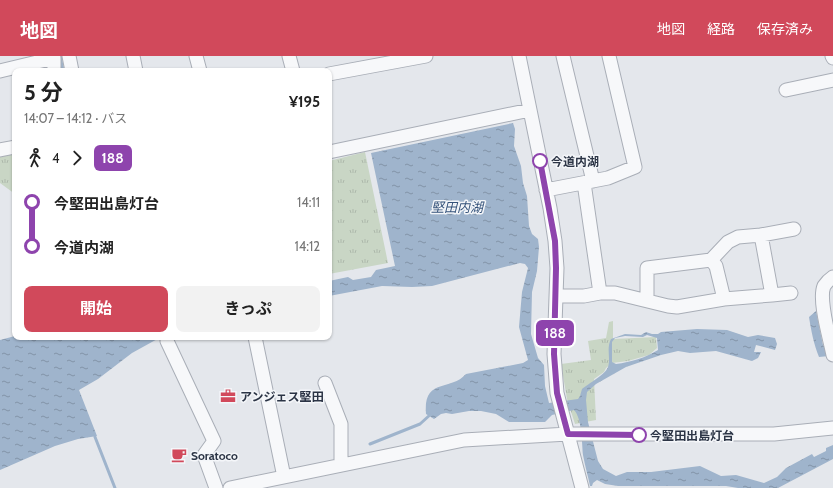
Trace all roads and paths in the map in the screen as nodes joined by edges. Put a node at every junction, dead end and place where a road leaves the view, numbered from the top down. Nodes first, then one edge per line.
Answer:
1 (69, 56) edge
2 (133, 56) edge
3 (196, 56) edge
4 (289, 56) edge
5 (426, 56) edge
6 (519, 56) edge
7 (563, 56) edge
8 (609, 56) edge
9 (57, 62) edge
10 (19, 68) edge
11 (71, 68) edge
12 (135, 68) edge
13 (199, 68) edge
14 (292, 68) edge
15 (12, 69) edge
16 (0, 71) edge
17 (332, 73) edge
18 (833, 80) edge
19 (786, 90) dead end
20 (530, 110) junction
21 (12, 148) edge
22 (0, 150) edge
23 (332, 151) edge
24 (589, 182) junction
25 (546, 190) junction
26 (794, 229) dead end
27 (761, 235) junction
28 (711, 260) junction
29 (833, 277) edge
30 (600, 293) junction
31 (791, 293) dead end
32 (772, 295) junction
33 (556, 296) junction
34 (724, 299) junction
35 (647, 300) junction
36 (256, 340) edge
37 (167, 341) dead end
38 (833, 355) edge
39 (325, 383) dead end
40 (833, 428) edge
41 (574, 434) junction
42 (341, 465) junction
43 (284, 477) junction
44 (216, 488) edge
45 (230, 488) edge
46 (582, 488) edge

1 - 11 street
2 - 12 street
3 - 13 street
4 - 14 street
5 - 17 street
6 - 20 street
7 - 24 street
8 - 24 street
9 - 10 street
15 - 16 street
18 - 19 street
20 - 23 street
20 - 25 street
21 - 22 street
24 - 25 street
24 - 30 street
25 - 33 street
26 - 27 street
27 - 28 street
27 - 32 street
28 - 34 street
28 - 35 street
29 - 38 street
30 - 33 street
30 - 35 street
31 - 32 street
32 - 34 street
33 - 41 street
34 - 35 street
36 - 43 street
37 - 44 street
39 - 42 street
40 - 41 street
41 - 42 street
41 - 46 street
42 - 43 street
43 - 45 street

